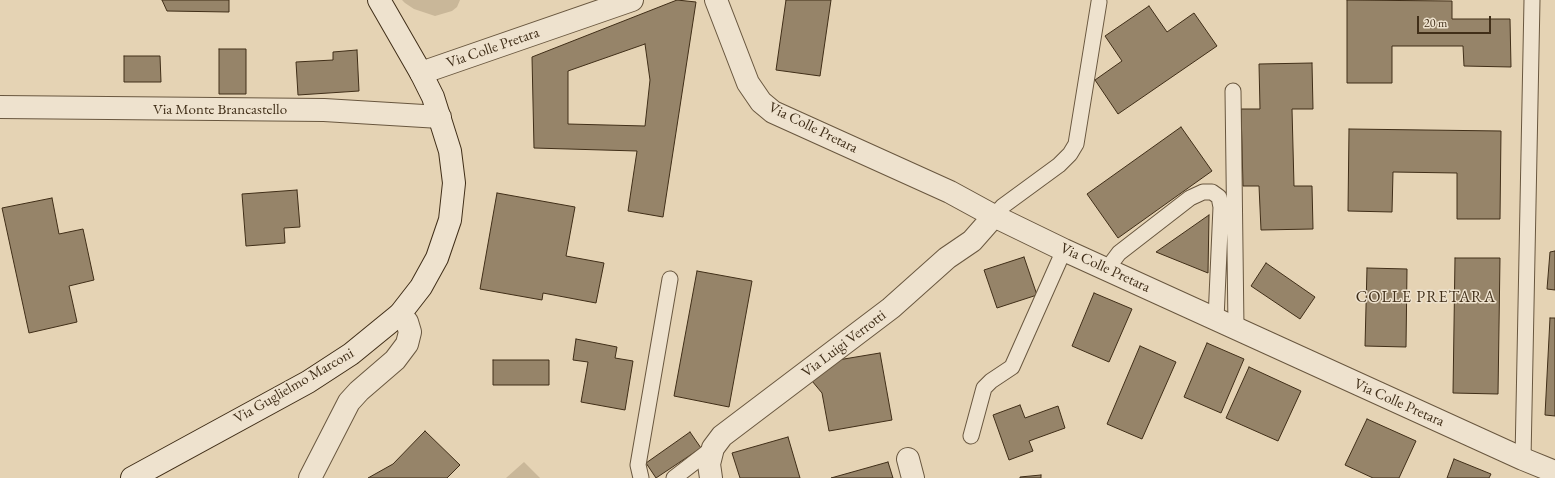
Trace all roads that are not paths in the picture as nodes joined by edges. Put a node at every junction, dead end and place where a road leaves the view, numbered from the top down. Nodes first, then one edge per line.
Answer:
1 (379, 0) edge
2 (632, 0) edge
3 (716, 0) edge
4 (1532, 0) edge
5 (1099, 2) dead end
6 (421, 73) junction
7 (1234, 91) dead end
8 (0, 107) edge
9 (440, 117) junction
10 (994, 216) junction
11 (1064, 250) junction
12 (1109, 270) junction
13 (670, 279) dead end
14 (400, 314) junction
15 (1216, 319) junction
16 (1236, 328) junction
17 (970, 436) dead end
18 (713, 448) junction
19 (1523, 459) junction
20 (1555, 472) edge
21 (132, 478) edge
22 (310, 478) edge
23 (641, 478) edge
24 (674, 478) edge
25 (711, 478) edge

1 - 6 street, Via Guglielmo Marconi
2 - 6 street, Via Colle Pretara
3 - 10 street, Via Colle Pretara
4 - 19 lane
5 - 10 lane
6 - 9 street, Via Guglielmo Marconi
7 - 16 lane
8 - 9 street, Via Monte Brancastello
9 - 14 street, Via Guglielmo Marconi
10 - 11 street, Via Colle Pretara
10 - 18 street, Via Luigi Verrotti
11 - 12 street, Via Colle Pretara
11 - 17 lane
12 - 15 street, Via Colle Pretara
12 - 15 lane
13 - 23 lane
14 - 21 street, Via Guglielmo Marconi
14 - 22 street
15 - 16 street, Via Colle Pretara
16 - 19 street, Via Colle Pretara
18 - 24 lane
18 - 25 street
19 - 20 street, Via Colle Pretara

